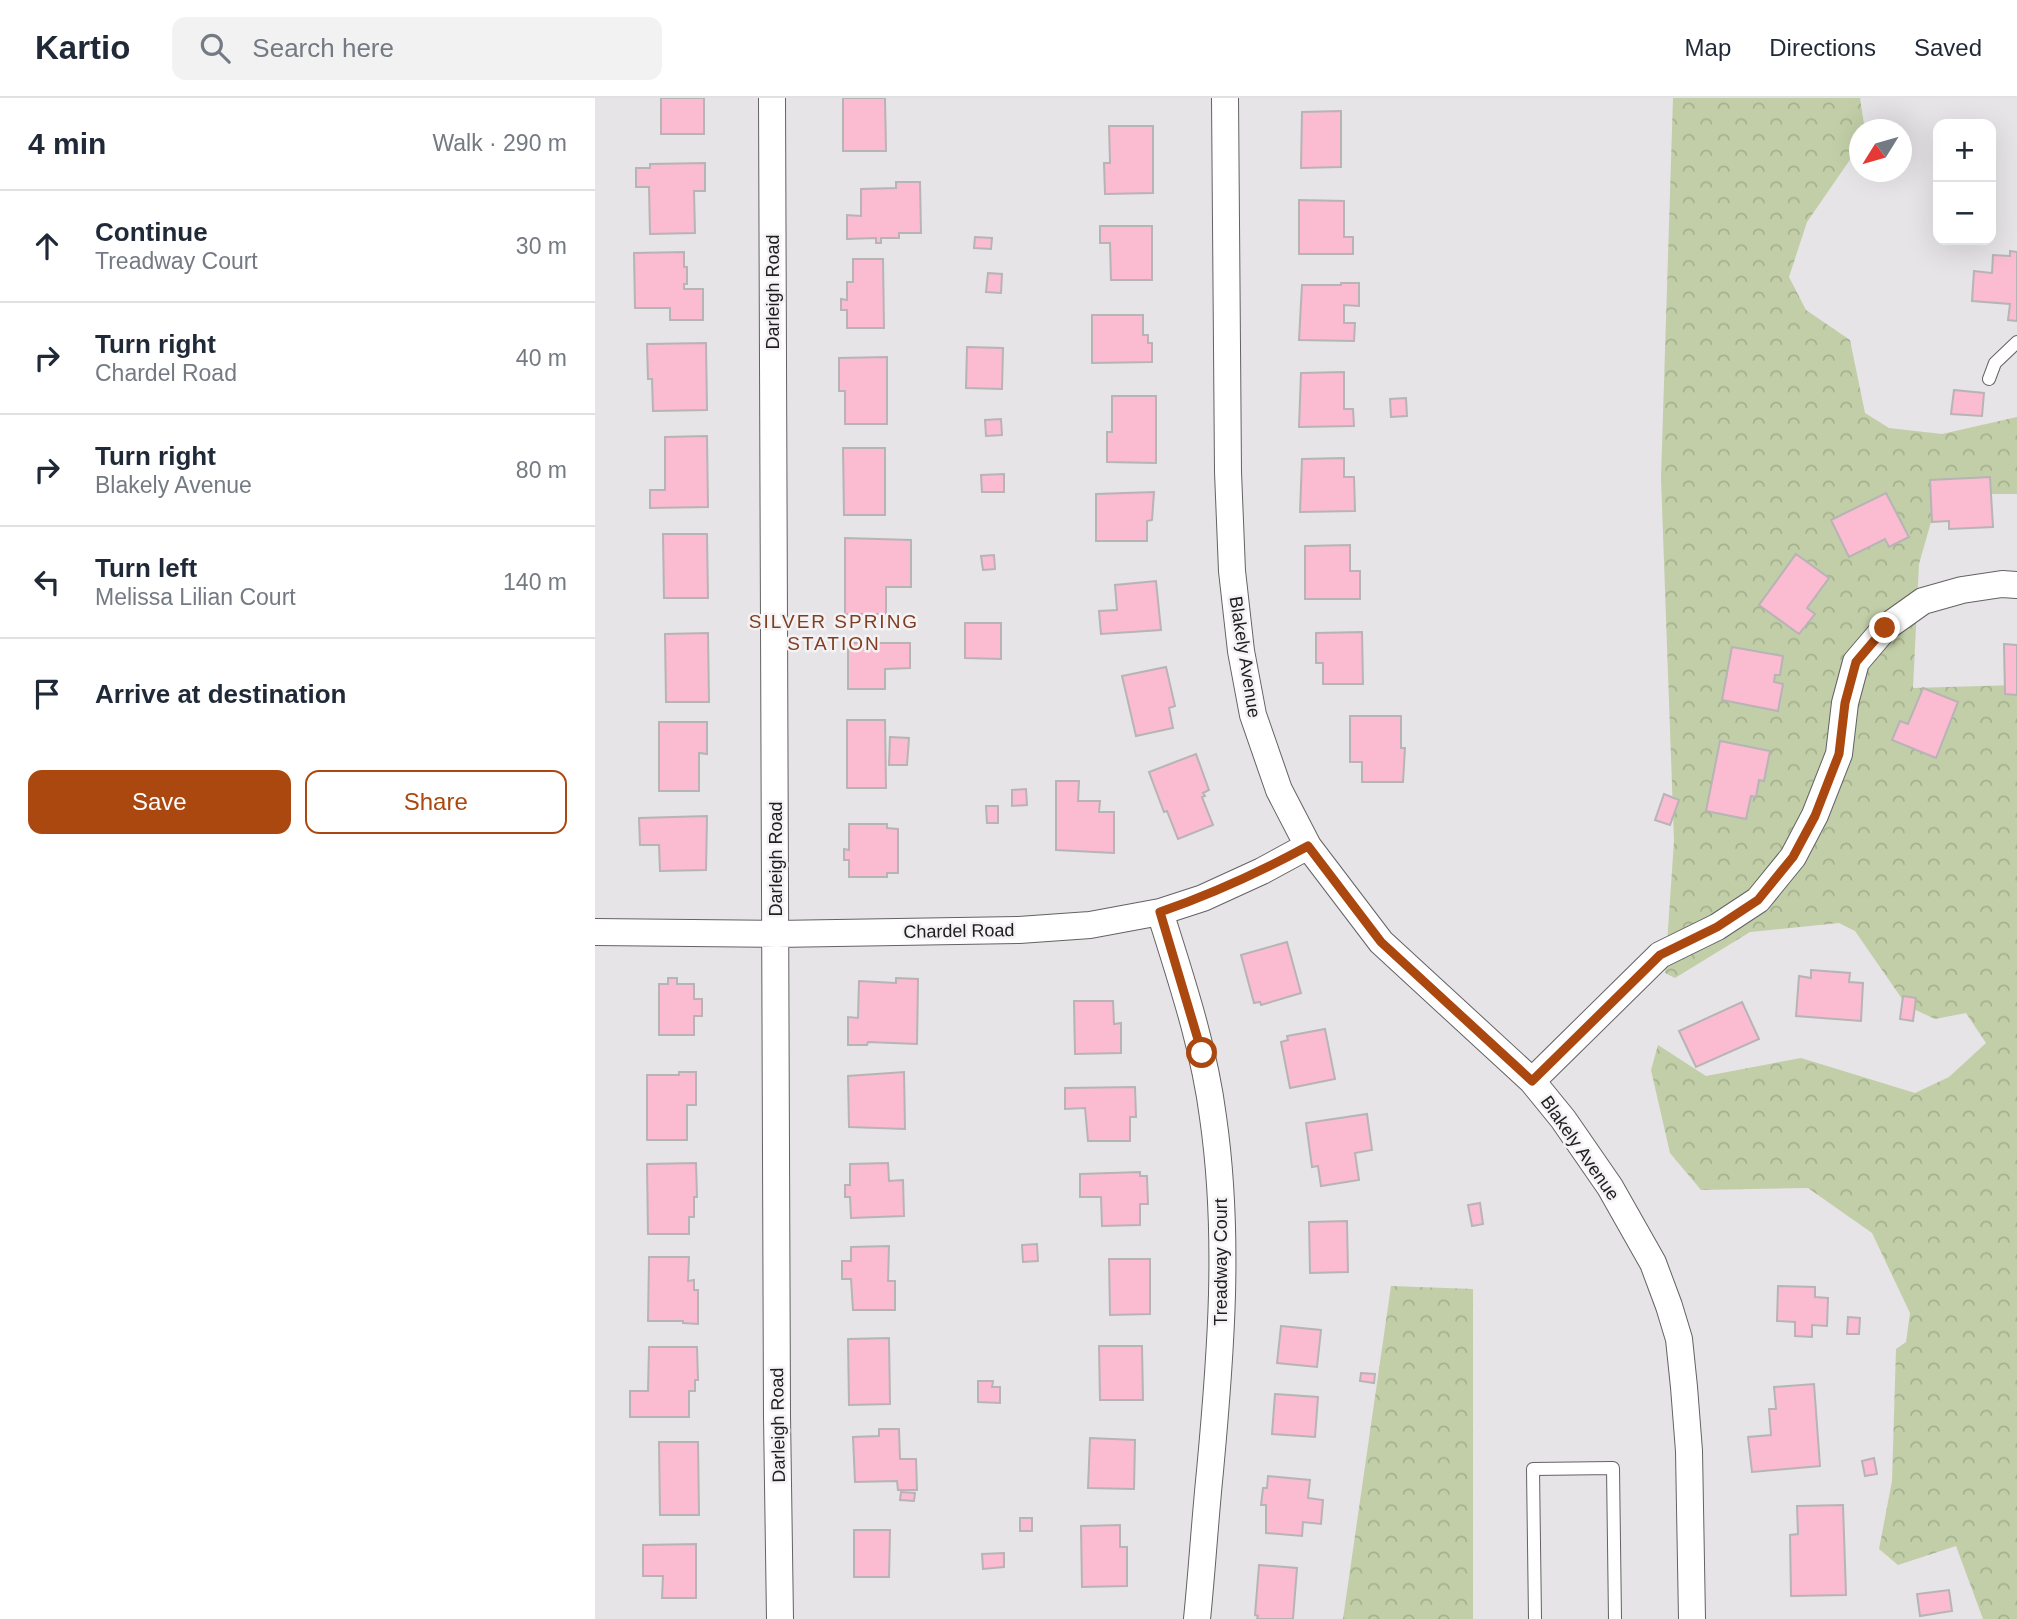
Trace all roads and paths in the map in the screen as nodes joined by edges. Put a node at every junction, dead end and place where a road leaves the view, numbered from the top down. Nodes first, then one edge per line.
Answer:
1 (772, 98) edge
2 (1225, 98) edge
3 (2017, 342) edge
4 (1989, 379) dead end
5 (2017, 585) edge
6 (1308, 846) junction
7 (1160, 912) junction
8 (595, 932) edge
9 (776, 934) junction
10 (1532, 1081) junction
11 (780, 1619) edge
12 (1197, 1619) edge
13 (1535, 1619) edge
14 (1615, 1619) edge
15 (1692, 1619) edge

1 - 9 street, Darleigh Road
2 - 6 street, Blakely Avenue
3 - 4 lane
5 - 10 street
6 - 7 street, Chardel Road
6 - 10 street, Blakely Avenue
7 - 9 street, Chardel Road
7 - 12 street, Treadway Court
8 - 9 street, Chardel Road
9 - 11 street, Darleigh Road
10 - 15 street, Blakely Avenue
13 - 14 lane

